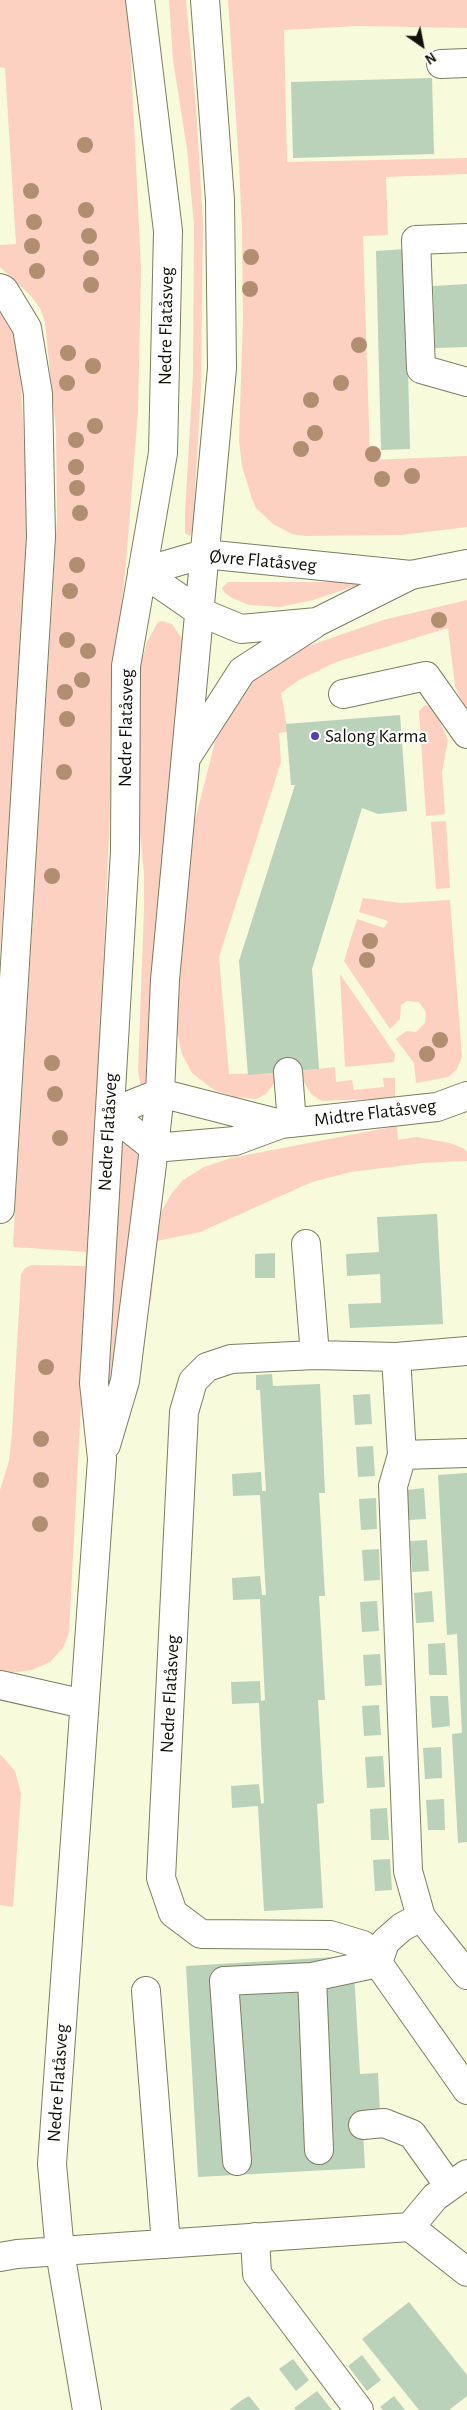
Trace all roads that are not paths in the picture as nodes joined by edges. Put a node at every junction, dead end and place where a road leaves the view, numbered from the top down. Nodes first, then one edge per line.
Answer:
1 (140, 0) edge
2 (205, 0) edge
3 (467, 238) edge
4 (0, 288) edge
5 (467, 382) edge
6 (204, 554) junction
7 (467, 564) edge
8 (142, 572) junction
9 (412, 575) junction
10 (200, 612) junction
11 (317, 622) junction
12 (343, 694) dead end
13 (467, 734) edge
14 (186, 758) junction
15 (288, 1072) dead end
16 (160, 1093) junction
17 (466, 1099) edge
18 (110, 1113) junction
19 (286, 1124) junction
20 (154, 1148) junction
21 (0, 1208) edge
22 (306, 1244) dead end
23 (467, 1352) edge
24 (315, 1355) junction
25 (396, 1357) junction
26 (467, 1453) edge
27 (402, 1455) junction
28 (102, 1459) junction
29 (0, 1685) edge
30 (84, 1704) junction
31 (420, 1917) junction
32 (366, 1965) junction
33 (467, 1975) edge
34 (312, 1977) junction
35 (146, 1991) dead end
36 (467, 2090) edge
37 (363, 2125) dead end
38 (319, 2150) dead end
39 (237, 2161) dead end
40 (458, 2180) edge
41 (410, 2227) junction
42 (255, 2237) junction
43 (166, 2244) junction
44 (60, 2252) junction
45 (0, 2257) edge
46 (467, 2272) edge
47 (86, 2410) edge
48 (358, 2410) edge

1 - 8 street, Nedre Flatåsveg
2 - 6 street, Nedre Flatåsveg
3 - 5 street
4 - 21 street
6 - 8 street, Øvre Flatåsveg
6 - 9 street, Øvre Flatåsveg
6 - 10 street, Nedre Flatåsveg
7 - 9 street, Øvre Flatåsveg
8 - 10 street, Øvre Flatåsveg
8 - 18 street, Nedre Flatåsveg
9 - 11 street, Øvre Flatåsveg
10 - 11 street, Øvre Flatåsveg
10 - 14 street, Nedre Flatåsveg
11 - 14 street, Nedre Flatåsveg
12 - 13 street
14 - 16 street, Nedre Flatåsveg
15 - 19 street
16 - 18 street
16 - 19 street, Midtre Flatåsveg
16 - 20 street, Nedre Flatåsveg
17 - 19 street, Midtre Flatåsveg
18 - 20 street
18 - 28 street, Nedre Flatåsveg
19 - 20 street, Midtre Flatåsveg
20 - 28 street, Nedre Flatåsveg
22 - 24 street
23 - 25 street, Nedre Flatåsveg
24 - 25 street, Nedre Flatåsveg
24 - 32 street, Nedre Flatåsveg
25 - 27 street
26 - 27 street
27 - 31 street
28 - 30 street, Nedre Flatåsveg
29 - 30 street
30 - 44 street, Nedre Flatåsveg
31 - 32 street
31 - 33 street
32 - 34 street
32 - 36 street, Nedre Flatåsveg
34 - 38 street
34 - 39 street
35 - 43 street
37 - 40 street
40 - 41 street
41 - 42 street
41 - 46 street
42 - 43 street
42 - 48 street
43 - 44 street
44 - 45 street
44 - 47 street, Nedre Flatåsveg

